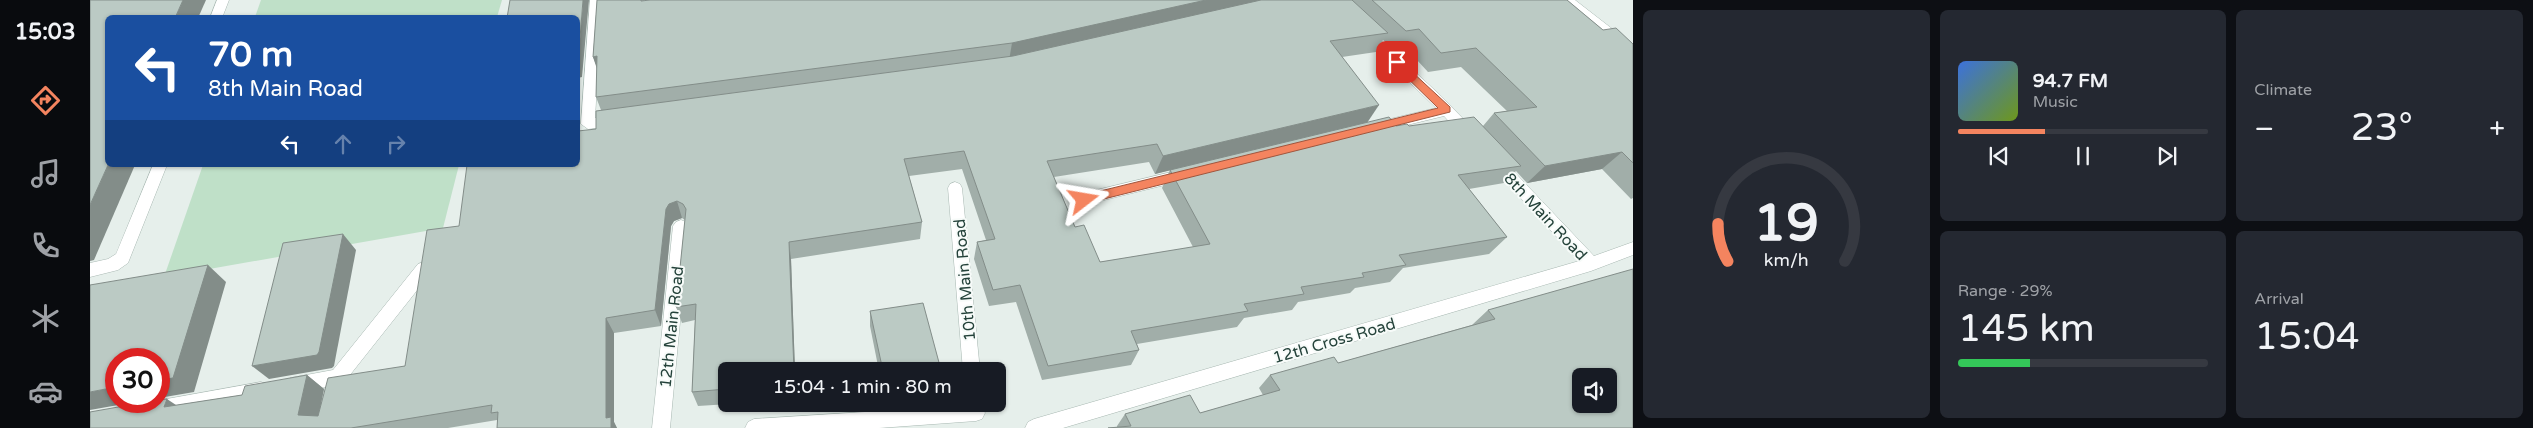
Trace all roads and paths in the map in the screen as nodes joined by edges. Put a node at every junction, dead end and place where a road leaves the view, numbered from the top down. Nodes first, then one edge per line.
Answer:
1 (223, 0) edge
2 (649, 0) edge
3 (1567, 0) edge
4 (603, 4) edge
5 (217, 15) edge
6 (1359, 26) edge
7 (1633, 52) edge
8 (1446, 110) junction
9 (627, 119) edge
10 (1361, 131) edge
11 (159, 167) edge
12 (1198, 171) edge
13 (955, 188) dead end
14 (1084, 200) dead end
15 (681, 226) dead end
16 (1633, 248) edge
17 (1591, 264) junction
18 (424, 269) edge
19 (90, 270) edge
20 (971, 362) edge
21 (338, 377) junction
22 (332, 402) edge
23 (170, 406) edge
24 (977, 415) edge
25 (661, 428) edge
26 (754, 428) edge
27 (1034, 428) edge

1 - 5 street
2 - 4 street
3 - 7 street
4 - 9 street
6 - 8 street, 8th Main Road
8 - 10 street
8 - 17 street, 8th Main Road
11 - 19 street
12 - 14 street
13 - 20 street, 10th Main Road
15 - 25 street, 12th Main Road
16 - 17 street, 12th Cross Road
17 - 27 street, 12th Cross Road
18 - 21 street
21 - 22 street
21 - 23 street
24 - 26 street

